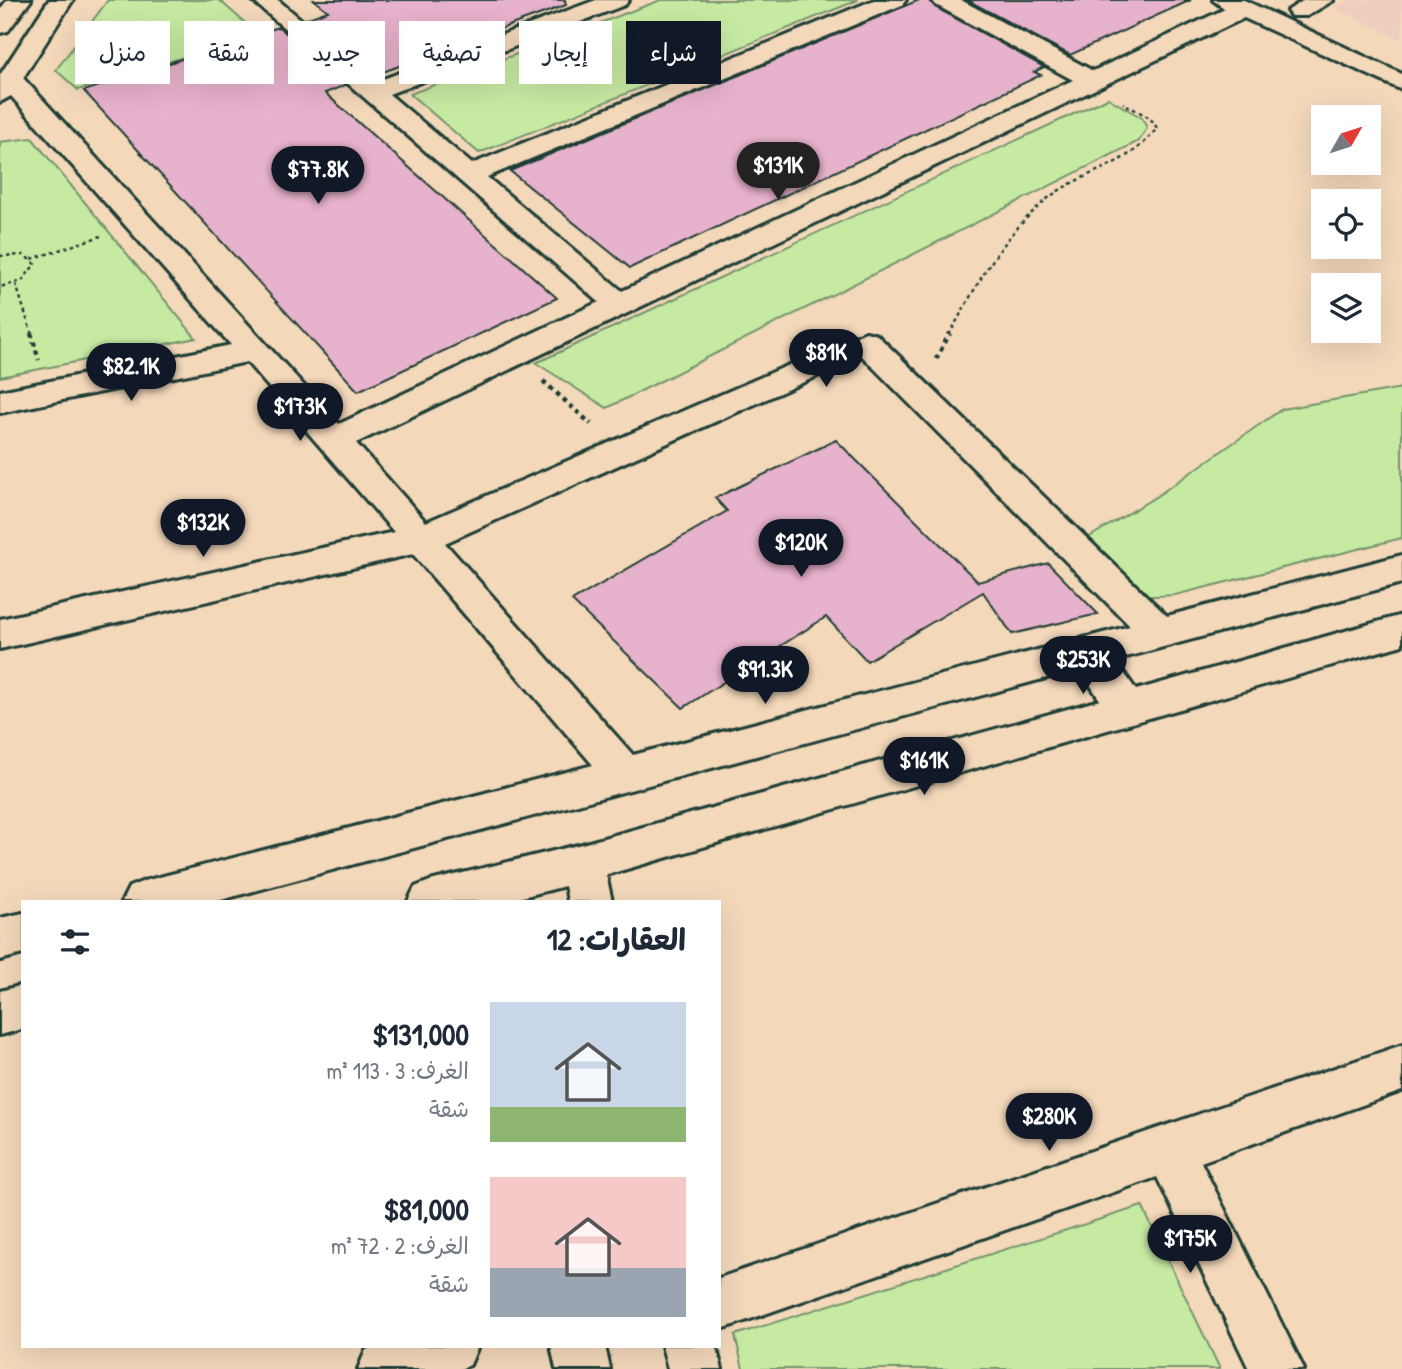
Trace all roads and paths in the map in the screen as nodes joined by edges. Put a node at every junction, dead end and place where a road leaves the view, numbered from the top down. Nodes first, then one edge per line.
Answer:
1 (19, 0) edge
2 (61, 0) edge
3 (264, 0) edge
4 (617, 0) edge
5 (894, 0) edge
6 (944, 0) edge
7 (1273, 0) edge
8 (1322, 0) edge
9 (1235, 4) edge
10 (1299, 11) junction
11 (0, 26) edge
12 (1402, 60) edge
13 (1089, 82) junction
14 (1402, 83) edge
15 (5, 87) edge
16 (372, 92) junction
17 (468, 175) junction
18 (138, 223) junction
19 (0, 256) edge
20 (32, 259) junction
21 (16, 284) junction
22 (0, 287) edge
23 (620, 305) junction
24 (252, 351) junction
25 (515, 355) junction
26 (50, 392) junction
27 (918, 394) junction
28 (0, 402) edge
29 (334, 440) junction
30 (621, 451) junction
31 (419, 540) junction
32 (1402, 569) edge
33 (1402, 630) edge
34 (0, 634) edge
35 (1161, 634) junction
36 (1088, 651) junction
37 (1126, 708) junction
38 (626, 775) junction
39 (586, 882) edge
40 (497, 893) edge
41 (148, 900) edge
42 (438, 900) edge
43 (21, 934) edge
44 (0, 939) edge
45 (21, 1007) edge
46 (0, 1013) edge
47 (1402, 1069) edge
48 (1169, 1149) junction
49 (721, 1303) edge
50 (445, 1348) edge
51 (579, 1348) edge
52 (690, 1348) edge
53 (385, 1369) edge
54 (583, 1369) edge
55 (695, 1369) edge
56 (1277, 1369) edge

1 - 11 street
2 - 15 street
3 - 16 street
4 - 16 street
5 - 17 street
6 - 13 street
7 - 10 street
8 - 10 street
9 - 13 street
9 - 14 street
10 - 12 street
13 - 23 street
13 - 27 path
15 - 18 street
16 - 17 street
17 - 23 street
18 - 20 path
18 - 24 street
19 - 20 path
20 - 21 path
21 - 22 path
21 - 26 path
23 - 25 street
24 - 26 street
24 - 29 street
25 - 29 street
25 - 30 path
26 - 28 street
27 - 30 street
27 - 35 street
29 - 31 street
30 - 31 street
31 - 34 street
31 - 38 street
32 - 35 street
33 - 37 street
35 - 36 street
36 - 37 street
36 - 38 street
37 - 39 street
38 - 41 street
39 - 40 street
40 - 42 street
43 - 44 street
45 - 46 street
47 - 48 street
48 - 49 street
48 - 56 street
50 - 53 street
51 - 54 street
52 - 55 street

